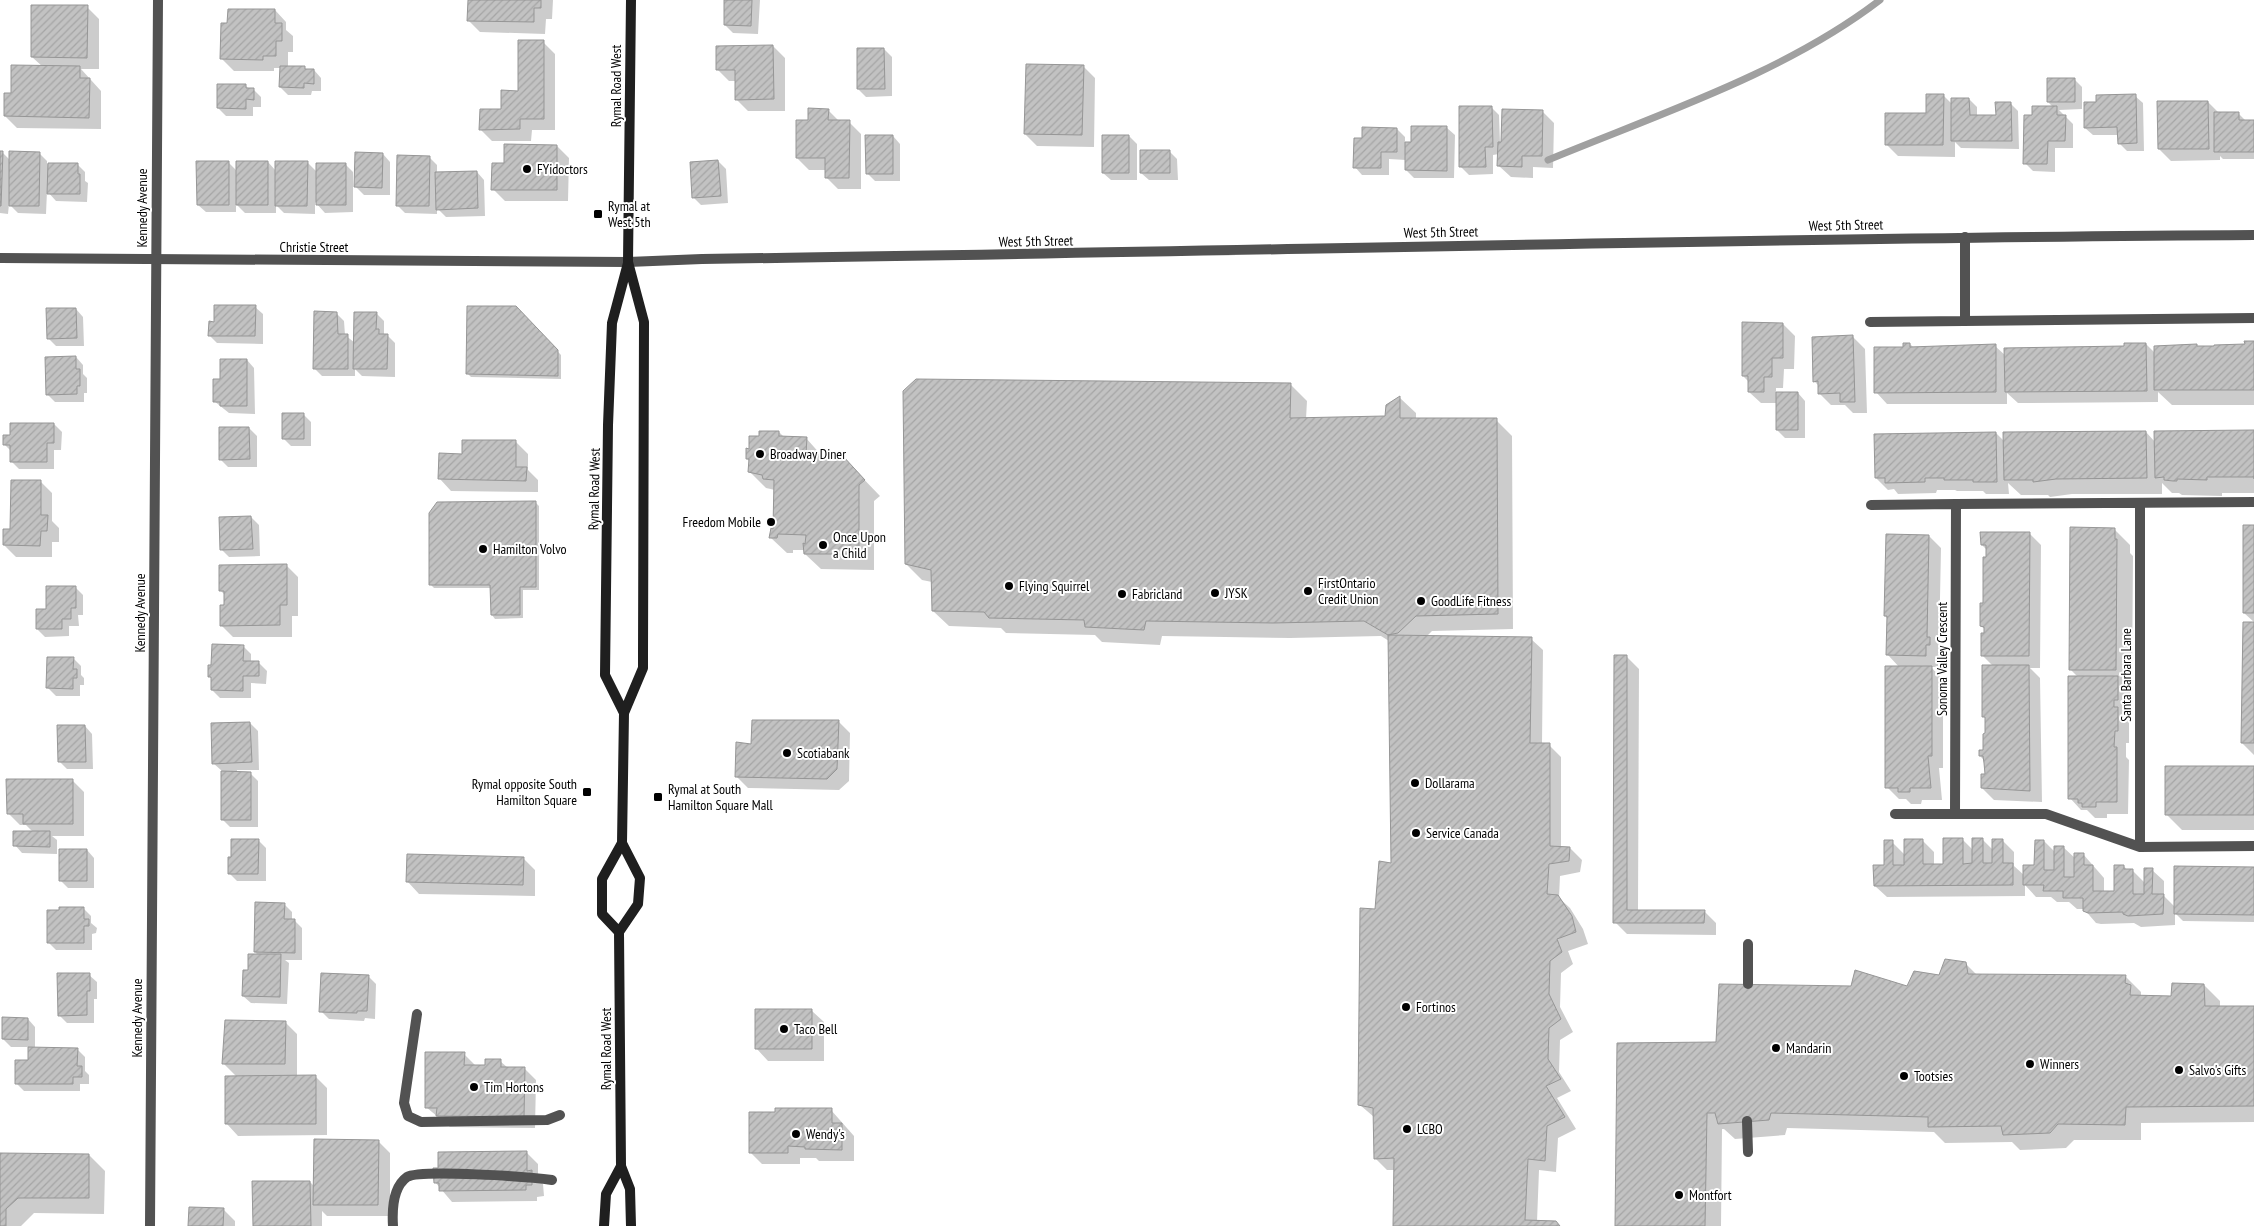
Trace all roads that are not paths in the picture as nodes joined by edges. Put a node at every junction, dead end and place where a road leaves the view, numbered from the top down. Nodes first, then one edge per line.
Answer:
1 (158, 0) edge
2 (631, 0) edge
3 (2254, 235) edge
4 (1965, 237) junction
5 (0, 258) edge
6 (156, 259) junction
7 (628, 262) junction
8 (2254, 318) edge
9 (1965, 321) junction
10 (1870, 322) dead end
11 (2254, 502) edge
12 (2140, 503) junction
13 (1956, 504) junction
14 (1871, 505) dead end
15 (624, 713) junction
16 (1895, 814) dead end
17 (1955, 814) junction
18 (622, 843) junction
19 (2254, 846) edge
20 (2140, 847) junction
21 (619, 932) junction
22 (1748, 944) dead end
23 (1748, 984) dead end
24 (417, 1014) dead end
25 (560, 1115) dead end
26 (1748, 1121) dead end
27 (1748, 1152) dead end
28 (621, 1166) junction
29 (552, 1180) dead end
30 (150, 1226) edge
31 (393, 1226) edge
32 (604, 1226) edge
33 (631, 1226) edge

1 - 6 street, Kennedy Avenue
2 - 7 main road, Rymal Road West
3 - 4 street, West 5th Street
4 - 7 street, West 5th Street
4 - 9 street
5 - 6 street, Christie Street
6 - 7 street, Christie Street
6 - 30 street, Kennedy Avenue
7 - 15 main road, Rymal Road West
7 - 15 main road, Rymal Road West
8 - 9 street
9 - 10 street
11 - 12 street
12 - 13 street
12 - 20 street, Santa Barbara Lane
13 - 14 street
13 - 17 street, Sonoma Valley Crescent
15 - 18 main road, Rymal Road West
16 - 17 street
17 - 20 street
18 - 21 main road, Rymal Road West
18 - 21 main road, Rymal Road West
19 - 20 street
21 - 28 main road, Rymal Road West
22 - 23 street
24 - 25 street
26 - 27 street
28 - 32 main road
28 - 33 main road
29 - 31 street

